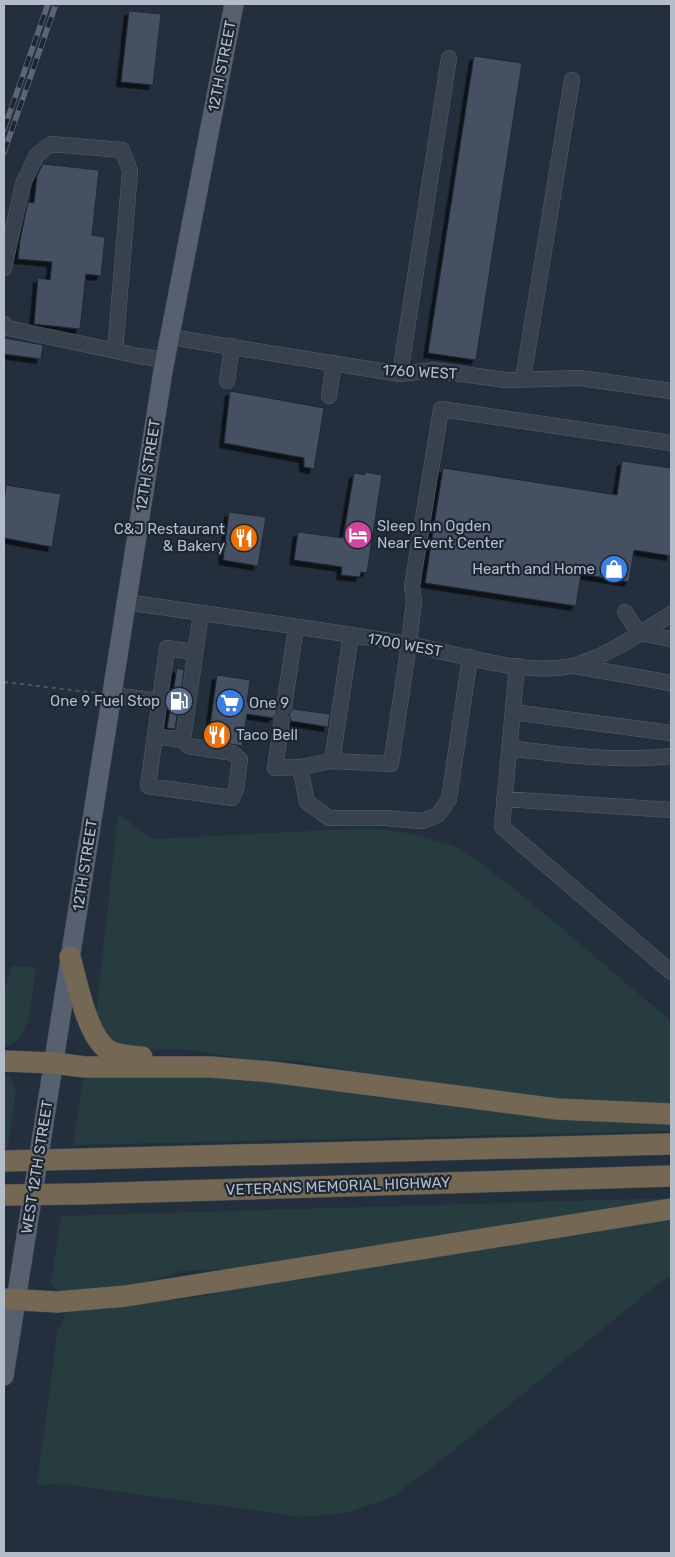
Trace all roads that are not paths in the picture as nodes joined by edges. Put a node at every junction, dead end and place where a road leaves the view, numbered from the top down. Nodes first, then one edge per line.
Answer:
1 (234, 4) edge
2 (449, 58) dead end
3 (572, 80) dead end
4 (4, 268) edge
5 (4, 324) edge
6 (170, 337) junction
7 (232, 346) junction
8 (115, 351) junction
9 (165, 360) junction
10 (334, 363) junction
11 (400, 374) junction
12 (523, 380) junction
13 (227, 381) dead end
14 (671, 391) edge
15 (329, 396) dead end
16 (671, 444) edge
17 (126, 602) junction
18 (624, 612) dead end
19 (201, 613) junction
20 (671, 614) edge
21 (296, 627) junction
22 (639, 633) junction
23 (351, 636) junction
24 (671, 639) edge
25 (409, 644) junction
26 (195, 652) junction
27 (470, 657) junction
28 (517, 666) junction
29 (571, 666) junction
30 (671, 683) edge
31 (112, 695) junction
32 (160, 701) junction
33 (512, 712) junction
34 (671, 733) edge
35 (155, 736) junction
36 (182, 740) junction
37 (509, 748) junction
38 (671, 756) edge
39 (332, 761) junction
40 (300, 768) junction
41 (504, 799) junction
42 (671, 810) edge
43 (70, 957) junction
44 (671, 972) edge
45 (4, 1061) edge
46 (54, 1063) junction
47 (211, 1067) junction
48 (671, 1114) edge
49 (671, 1144) edge
50 (4, 1161) edge
51 (671, 1176) edge
52 (4, 1195) edge
53 (671, 1209) edge
54 (10, 1300) edge
55 (4, 1376) edge

1 - 6 main road, 12TH STREET
2 - 11 street
3 - 12 street
4 - 8 street
5 - 8 street
6 - 7 street, 1760 WEST
6 - 9 main road, 12TH STREET
7 - 10 street, 1760 WEST
7 - 13 street
8 - 9 street
9 - 17 main road, 12TH STREET
10 - 11 street, 1760 WEST
10 - 15 street
11 - 12 street, 1760 WEST
12 - 14 street, 1760 WEST
16 - 25 street
17 - 19 street, 1700 WEST
17 - 31 main road, 12TH STREET
18 - 22 street
19 - 21 street, 1700 WEST
19 - 26 street
20 - 22 street, 1700 WEST
21 - 23 street, 1700 WEST
21 - 40 street
22 - 24 street
22 - 29 street, 1700 WEST
23 - 25 street, 1700 WEST
23 - 39 street
25 - 27 street, 1700 WEST
25 - 39 street
26 - 32 street
26 - 36 street
27 - 28 street, 1700 WEST
27 - 40 street
28 - 29 street, 1700 WEST
28 - 33 street
29 - 30 street
31 - 32 street
31 - 43 main road, 12TH STREET
32 - 35 street
33 - 34 street
33 - 37 street
35 - 36 street
35 - 36 street
37 - 38 street
37 - 41 street
39 - 40 street
41 - 42 street
41 - 44 street
43 - 46 main road, WEST 12TH STREET
43 - 47 highway
45 - 46 highway
46 - 47 highway
46 - 54 main road, WEST 12TH STREET
47 - 48 highway
49 - 50 highway, bridge
51 - 52 highway, VETERANS MEMORIAL HIGHWAY, bridge
53 - 54 highway
54 - 55 main road, WEST 12TH STREET

